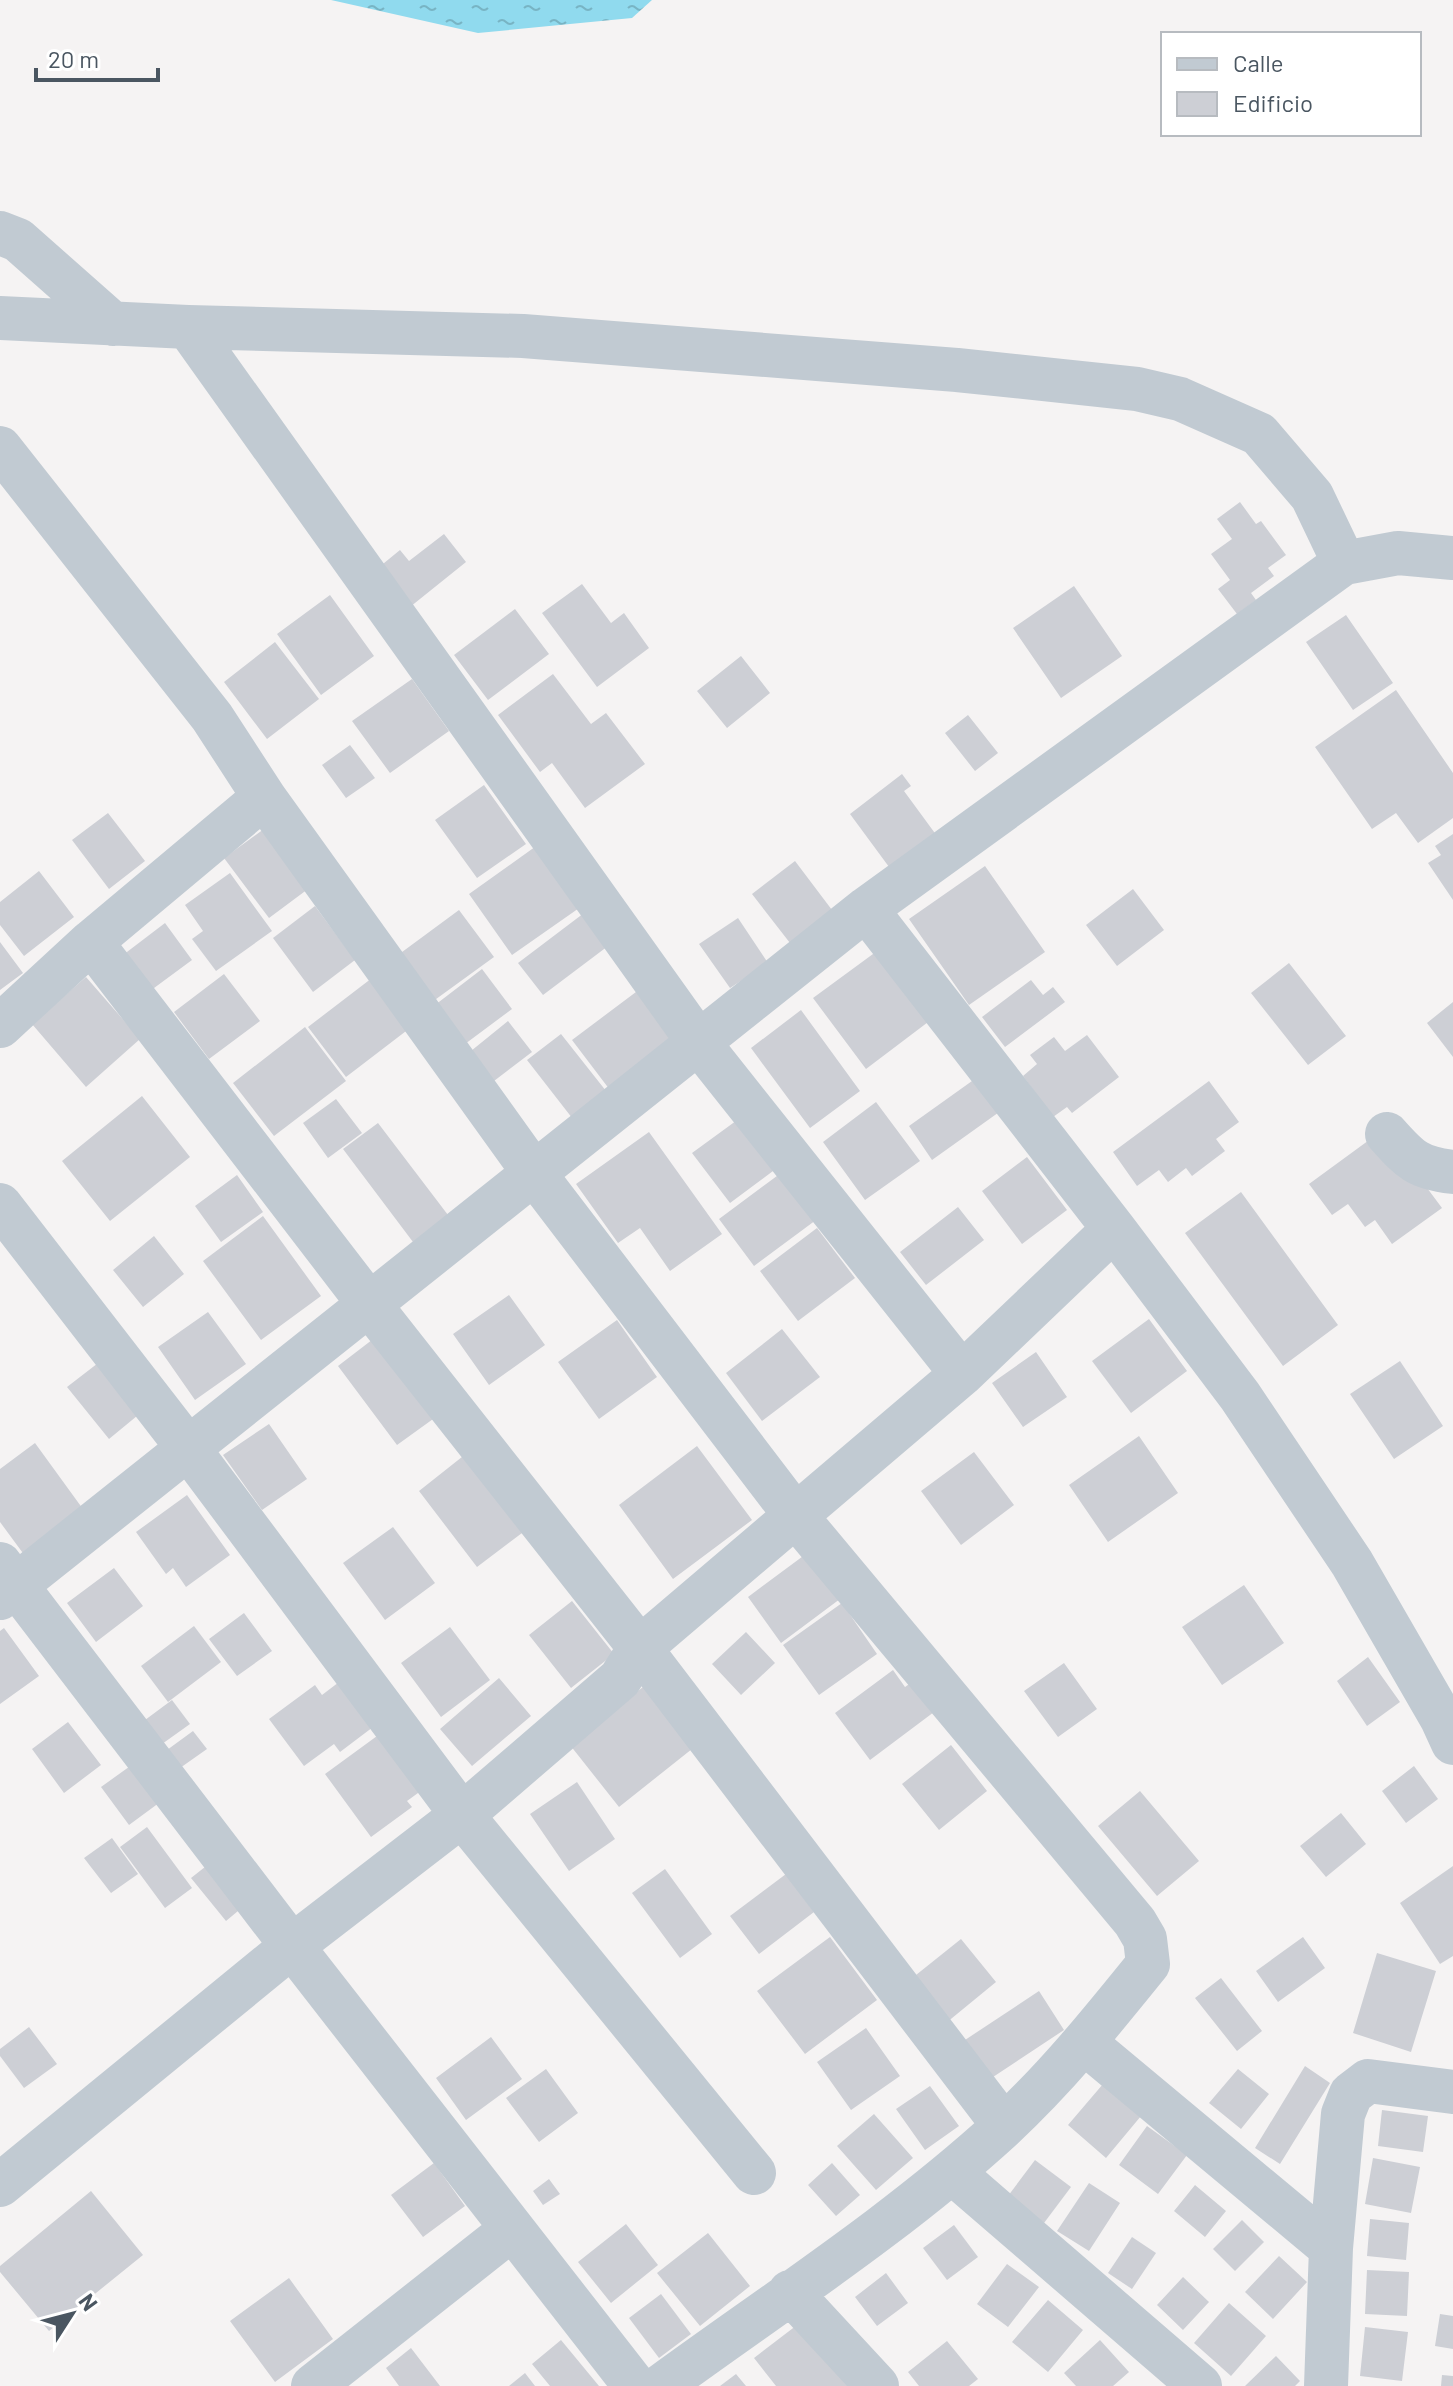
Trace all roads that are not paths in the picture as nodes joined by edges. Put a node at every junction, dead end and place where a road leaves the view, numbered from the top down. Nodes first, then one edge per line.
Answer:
1 (0, 233) edge
2 (0, 318) edge
3 (113, 324) junction
4 (188, 327) junction
5 (0, 448) edge
6 (1453, 558) edge
7 (1344, 563) junction
8 (264, 797) junction
9 (866, 909) junction
10 (91, 942) junction
11 (0, 1026) edge
12 (699, 1043) junction
13 (1387, 1134) dead end
14 (1453, 1172) edge
15 (534, 1173) junction
16 (0, 1205) edge
17 (1114, 1229) junction
18 (369, 1304) junction
19 (962, 1374) junction
20 (188, 1448) junction
21 (795, 1515) junction
22 (5, 1582) edge
23 (640, 1648) junction
24 (1453, 1743) edge
25 (462, 1815) junction
26 (292, 1946) junction
27 (1085, 2043) junction
28 (1453, 2092) edge
29 (1004, 2126) junction
30 (952, 2172) junction
31 (754, 2173) dead end
32 (0, 2185) edge
33 (512, 2229) junction
34 (1331, 2248) junction
35 (790, 2292) junction
36 (313, 2386) edge
37 (635, 2386) edge
38 (661, 2386) edge
39 (877, 2386) edge
40 (1200, 2386) edge
41 (1326, 2386) edge

1 - 3 street
2 - 3 street
3 - 4 street
4 - 7 street
4 - 12 street
5 - 8 street
6 - 7 street
7 - 9 street
8 - 10 street
8 - 15 street
9 - 12 street
9 - 17 street
10 - 11 street
10 - 18 street
12 - 15 street
12 - 19 street
13 - 14 street
15 - 18 street
15 - 21 street
16 - 20 street
17 - 19 street
17 - 24 street
18 - 20 street
18 - 23 street
19 - 21 street
20 - 22 street
20 - 25 street
21 - 23 street
21 - 27 street
22 - 26 street
23 - 25 street
23 - 29 street
25 - 26 street
25 - 31 street
26 - 32 street
26 - 33 street
27 - 29 street
27 - 34 street
28 - 34 street
29 - 30 street
30 - 35 street
30 - 40 street
33 - 36 street
33 - 37 street
34 - 41 street
35 - 38 street
35 - 39 street

